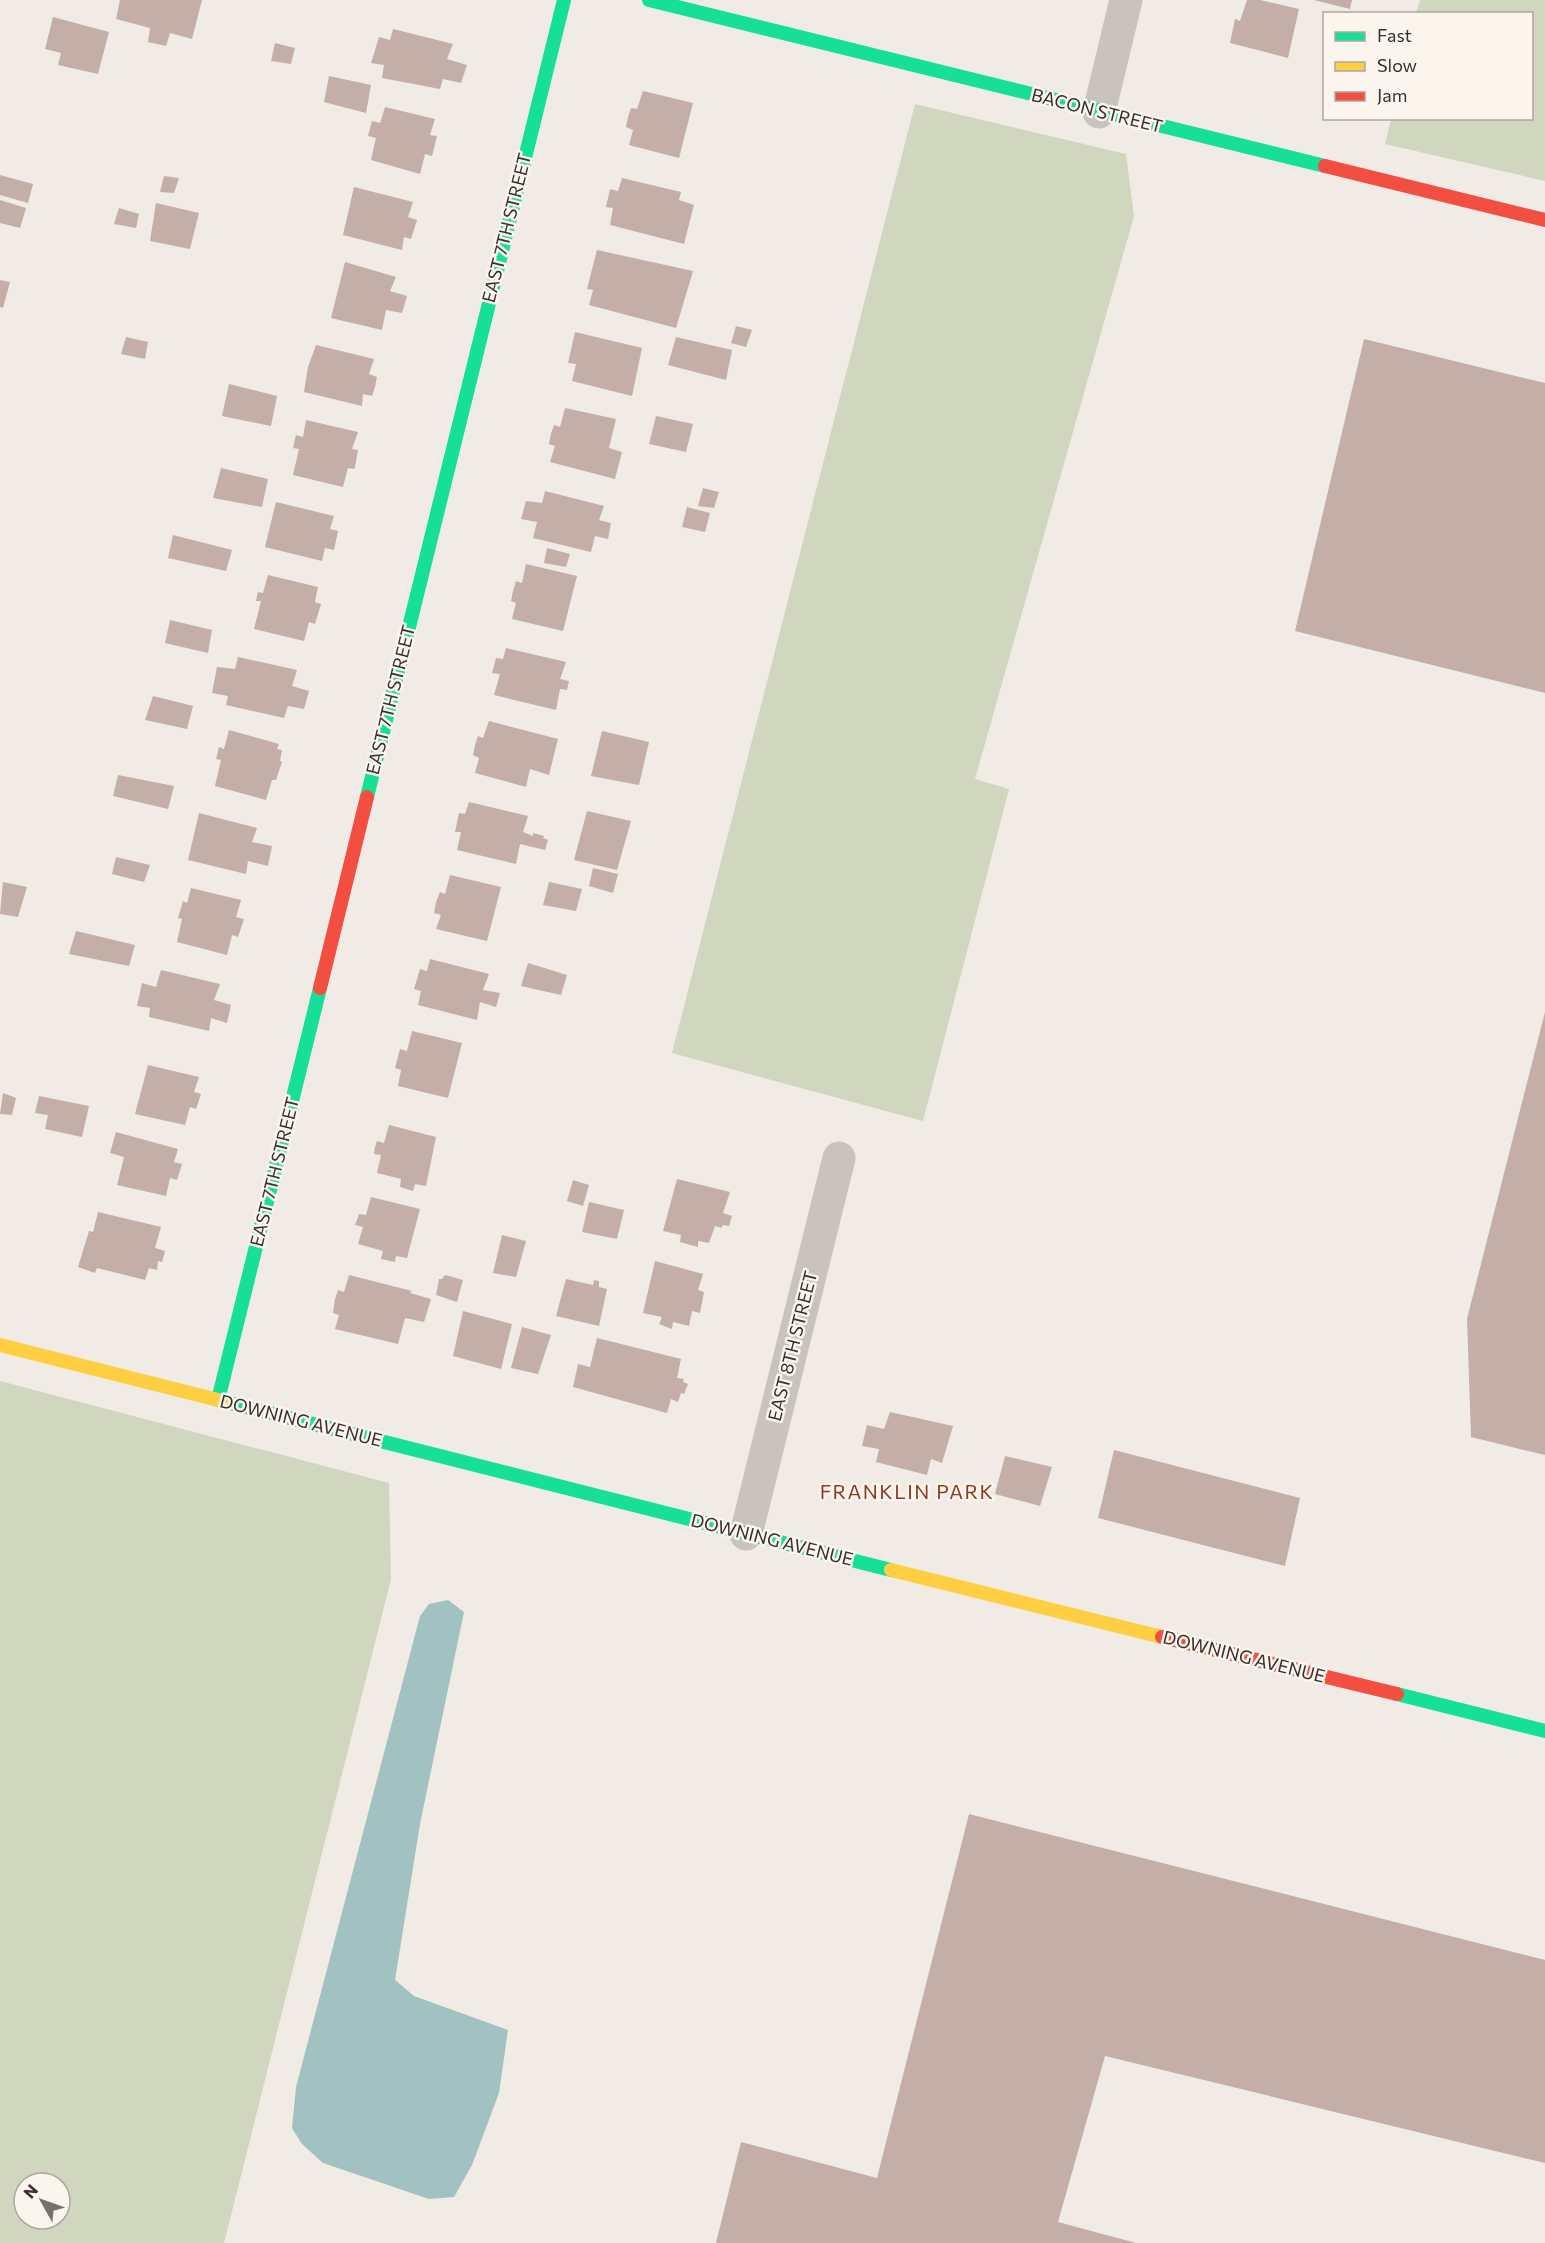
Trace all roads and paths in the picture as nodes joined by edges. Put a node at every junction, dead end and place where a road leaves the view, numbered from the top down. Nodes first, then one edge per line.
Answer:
1 (564, 0) edge
2 (649, 0) edge
3 (1126, 0) edge
4 (1099, 112) junction
5 (1545, 220) edge
6 (839, 1158) dead end
7 (0, 1346) edge
8 (219, 1400) junction
9 (746, 1534) junction
10 (1545, 1731) edge

1 - 8 street, EAST 7TH STREET
2 - 4 street, BACON STREET
3 - 4 street
4 - 5 street, BACON STREET
6 - 9 street, EAST 8TH STREET
7 - 8 street, DOWNING AVENUE
8 - 9 street, DOWNING AVENUE
9 - 10 street, DOWNING AVENUE

